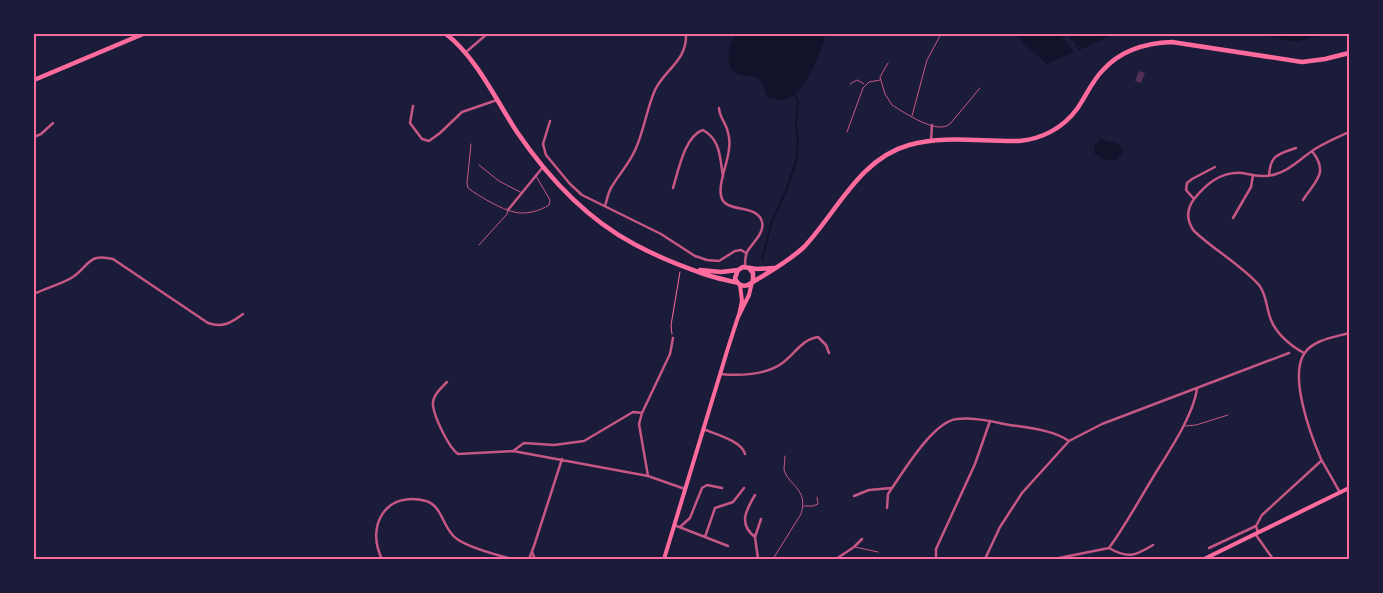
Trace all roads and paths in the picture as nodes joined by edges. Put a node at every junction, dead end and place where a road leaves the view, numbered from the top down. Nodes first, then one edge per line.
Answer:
1 (143, 34) edge
2 (446, 34) edge
3 (487, 34) edge
4 (686, 34) edge
5 (941, 34) edge
6 (465, 53) junction
7 (1349, 53) edge
8 (888, 63) dead end
9 (34, 80) edge
10 (880, 80) junction
11 (850, 84) dead end
12 (865, 85) junction
13 (980, 88) dead end
14 (497, 100) junction
15 (413, 106) dead end
16 (719, 108) dead end
17 (912, 116) junction
18 (550, 121) dead end
19 (52, 123) dead end
20 (932, 125) junction
21 (847, 132) dead end
22 (1349, 132) edge
23 (34, 137) edge
24 (931, 141) junction
25 (471, 144) dead end
26 (1296, 148) dead end
27 (1312, 151) junction
28 (479, 165) dead end
29 (543, 167) junction
30 (1215, 167) dead end
31 (1253, 175) junction
32 (536, 176) junction
33 (1269, 176) junction
34 (723, 179) junction
35 (673, 188) dead end
36 (522, 193) junction
37 (1194, 199) junction
38 (1302, 200) dead end
39 (605, 206) junction
40 (508, 210) junction
41 (1233, 218) dead end
42 (479, 245) dead end
43 (746, 253) junction
44 (747, 268) junction
45 (775, 268) junction
46 (681, 270) dead end
47 (696, 270) junction
48 (738, 270) junction
49 (753, 282) junction
50 (739, 284) junction
51 (34, 294) edge
52 (242, 314) dead end
53 (738, 317) junction
54 (1349, 334) edge
55 (673, 338) joint
56 (829, 353) dead end
57 (1289, 353) dead end
58 (1304, 353) junction
59 (720, 374) junction
60 (446, 382) dead end
61 (1197, 389) junction
62 (642, 413) junction
63 (1228, 415) dead end
64 (990, 421) junction
65 (1182, 427) junction
66 (703, 429) junction
67 (1070, 441) junction
68 (513, 451) junction
69 (745, 454) dead end
70 (786, 456) dead end
71 (562, 460) junction
72 (1322, 460) junction
73 (648, 476) junction
74 (722, 488) dead end
75 (744, 488) dead end
76 (892, 488) junction
77 (1349, 488) edge
78 (685, 489) junction
79 (1340, 493) junction
80 (755, 495) dead end
81 (854, 496) dead end
82 (817, 497) dead end
83 (803, 506) junction
84 (887, 508) dead end
85 (761, 519) dead end
86 (674, 525) junction
87 (1256, 526) junction
88 (680, 527) junction
89 (1257, 534) junction
90 (705, 537) junction
91 (755, 537) junction
92 (862, 539) dead end
93 (1153, 545) dead end
94 (728, 546) dead end
95 (854, 546) junction
96 (1109, 548) junction
97 (1209, 548) dead end
98 (532, 552) junction
99 (878, 552) dead end
100 (502, 558) edge
101 (382, 559) edge
102 (512, 559) edge
103 (529, 559) edge
104 (534, 559) edge
105 (664, 559) edge
106 (758, 559) edge
107 (773, 559) edge
108 (836, 559) edge
109 (936, 559) edge
110 (985, 559) edge
111 (1054, 559) edge
112 (1204, 559) edge
113 (1273, 559) edge

1 - 9 main road
2 - 6 main road
3 - 6 street
4 - 39 street
5 - 17 lane
6 - 14 main road
7 - 24 main road
8 - 10 lane
10 - 12 lane
10 - 17 lane
11 - 12 lane
12 - 21 lane
13 - 20 lane
14 - 15 street
14 - 29 main road
16 - 34 street
17 - 20 lane
18 - 39 street
19 - 23 street
20 - 24 street
22 - 27 street
24 - 45 main road
25 - 40 lane
26 - 33 street
27 - 33 street
27 - 38 street
28 - 36 lane
29 - 32 street
29 - 47 main road
30 - 37 street
31 - 33 street
31 - 37 street
31 - 41 street
32 - 36 street
32 - 40 lane
34 - 35 street
34 - 43 street
36 - 40 street
37 - 58 street
39 - 43 street
40 - 42 lane
43 - 44 street
44 - 45 main road
44 - 48 main road
44 - 49 main road
45 - 49 main road
46 - 55 path
47 - 48 main road
47 - 50 main road
48 - 50 main road
49 - 50 main road
49 - 53 main road
50 - 53 main road
51 - 52 street
53 - 59 main road
54 - 58 street
55 - 62 street
56 - 59 street
57 - 61 street
58 - 72 street
59 - 66 main road
60 - 68 street
61 - 65 street
61 - 67 street
62 - 68 street
62 - 73 street
63 - 65 lane
64 - 67 street
64 - 76 street
64 - 109 street
65 - 96 street
66 - 69 street
66 - 78 main road
67 - 110 street
68 - 71 street
70 - 83 lane
71 - 73 street
71 - 98 street
72 - 79 street
72 - 87 street
73 - 78 street
74 - 88 street
75 - 90 street
76 - 81 street
76 - 84 street
77 - 79 main road
78 - 86 main road
79 - 89 main road
80 - 91 street
82 - 83 lane
83 - 107 lane
85 - 91 street
86 - 88 street
86 - 105 main road
87 - 89 street
87 - 97 street
88 - 90 street
89 - 112 main road
89 - 113 street
90 - 94 street
91 - 106 street
92 - 95 street
93 - 96 street
95 - 99 lane
95 - 108 street
96 - 111 street
98 - 103 street
98 - 104 street
100 - 101 street
100 - 102 street

